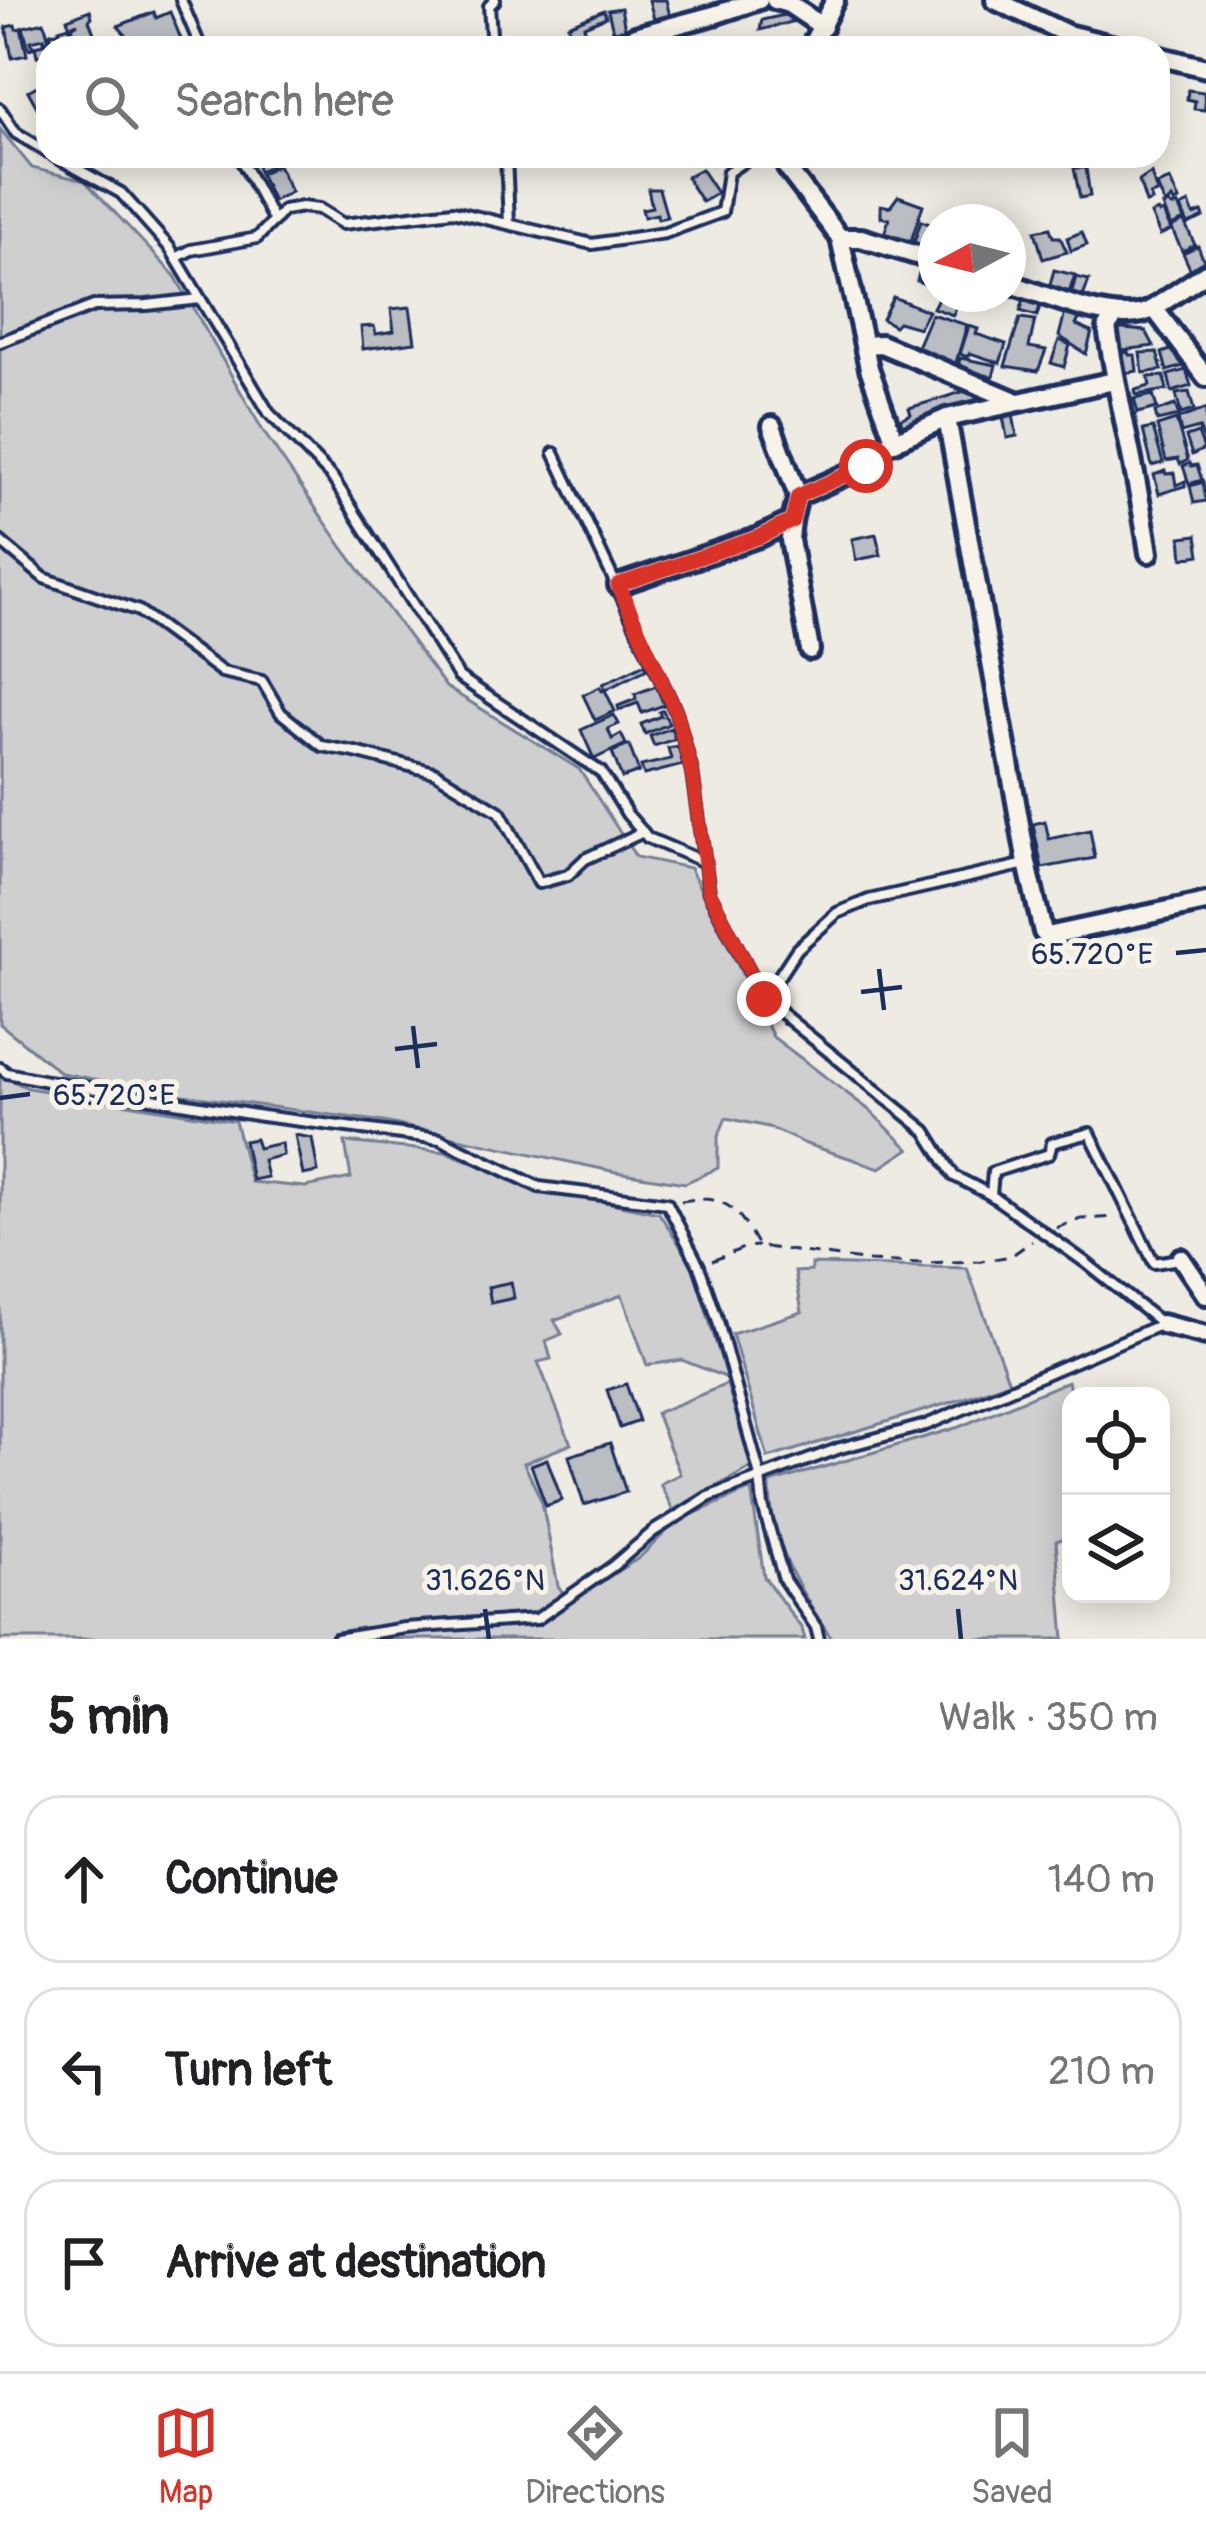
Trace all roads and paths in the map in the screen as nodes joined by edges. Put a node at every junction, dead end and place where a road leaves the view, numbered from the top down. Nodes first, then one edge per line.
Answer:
1 (181, 0) edge
2 (495, 0) edge
3 (759, 0) edge
4 (775, 0) edge
5 (835, 0) edge
6 (995, 0) edge
7 (1046, 0) edge
8 (1040, 23) junction
9 (823, 27) junction
10 (196, 36) edge
11 (491, 36) edge
12 (635, 36) edge
13 (817, 36) edge
14 (1058, 36) edge
15 (1170, 59) edge
16 (1206, 68) edge
17 (0, 110) edge
18 (36, 145) edge
19 (76, 168) edge
20 (245, 168) edge
21 (507, 168) edge
22 (734, 168) edge
23 (787, 168) edge
24 (274, 221) junction
25 (509, 224) junction
26 (839, 238) junction
27 (918, 255) edge
28 (176, 258) junction
29 (1206, 273) edge
30 (1026, 289) edge
31 (200, 299) junction
32 (1154, 308) junction
33 (1114, 316) junction
34 (0, 342) edge
35 (864, 345) junction
36 (1206, 377) edge
37 (1114, 381) junction
38 (1018, 402) junction
39 (947, 418) junction
40 (772, 426) dead end
41 (895, 442) junction
42 (554, 453) dead end
43 (798, 496) junction
44 (792, 521) junction
45 (0, 541) edge
46 (1149, 553) dead end
47 (618, 585) junction
48 (810, 650) dead end
49 (643, 832) junction
50 (703, 861) junction
51 (1028, 863) junction
52 (1206, 902) edge
53 (764, 999) junction
54 (0, 1068) edge
55 (991, 1196) junction
56 (667, 1203) junction
57 (1131, 1216) junction
58 (1043, 1232) junction
59 (758, 1246) junction
60 (1181, 1258) joint
61 (699, 1266) junction
62 (1206, 1295) edge
63 (1162, 1324) junction
64 (1206, 1335) edge
65 (760, 1476) junction
66 (336, 1639) edge
67 (818, 1639) edge

1 - 10 lane
2 - 11 lane
3 - 12 street
4 - 9 street
5 - 9 street
6 - 8 street
7 - 8 street
8 - 14 street
9 - 13 street
15 - 16 street
17 - 18 lane
19 - 28 lane
20 - 24 lane
21 - 25 lane
22 - 25 lane
23 - 26 street
24 - 25 lane
24 - 28 lane
26 - 27 street
26 - 35 street
28 - 31 lane
29 - 32 street
30 - 33 street
31 - 34 lane
31 - 49 lane
32 - 33 street
32 - 36 street
33 - 37 street
35 - 38 street
35 - 41 street
37 - 38 street
37 - 46 street
38 - 39 street
39 - 41 street
39 - 51 street
40 - 43 street
41 - 43 street
42 - 47 lane
43 - 44 street
44 - 47 street
44 - 48 street
45 - 49 lane
47 - 50 lane
49 - 50 lane
50 - 53 lane
51 - 52 street
51 - 53 lane
53 - 55 lane
54 - 56 lane
55 - 57 lane
55 - 58 lane
56 - 59 path
56 - 61 lane
57 - 58 path
57 - 60 lane
58 - 59 path
58 - 63 lane
59 - 61 path
60 - 62 street
61 - 65 lane
63 - 64 street
63 - 65 lane
65 - 66 lane
65 - 67 lane

